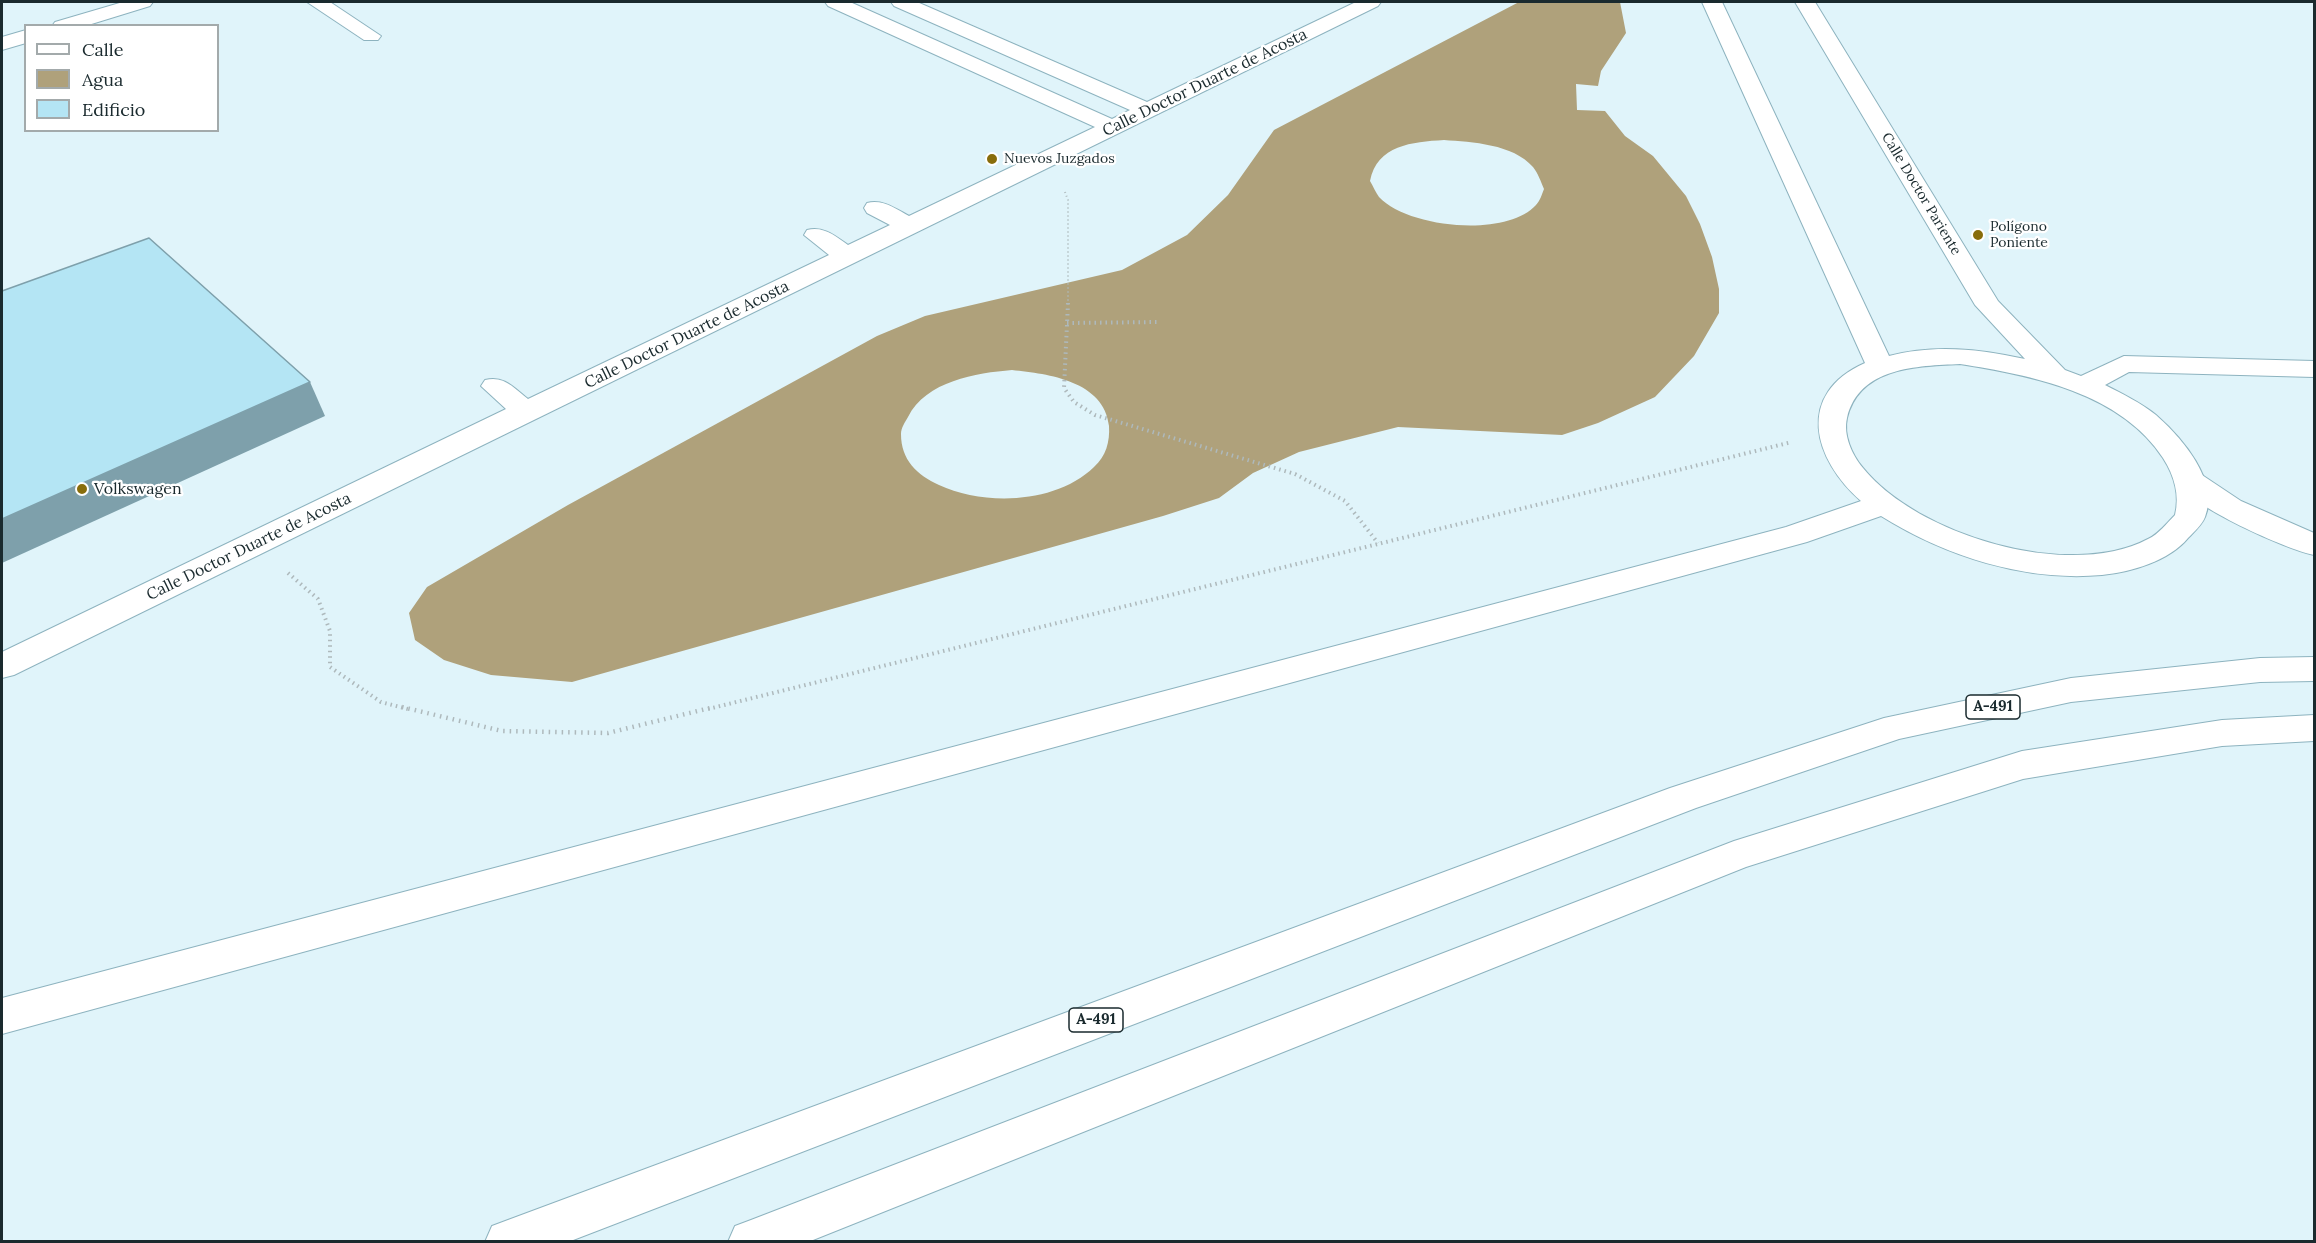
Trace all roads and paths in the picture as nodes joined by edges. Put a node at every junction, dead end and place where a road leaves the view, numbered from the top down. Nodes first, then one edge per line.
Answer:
1 (143, 2) edge
2 (317, 2) edge
3 (835, 2) edge
4 (901, 2) edge
5 (1371, 2) edge
6 (1712, 2) edge
7 (1805, 2) edge
8 (69, 24) edge
9 (371, 36) dead end
10 (24, 37) edge
11 (2, 44) edge
12 (1150, 111) junction
13 (1115, 128) junction
14 (1052, 159) junction
15 (876, 208) dead end
16 (911, 227) junction
17 (816, 235) dead end
18 (849, 257) junction
19 (1158, 322) dead end
20 (1067, 323) junction
21 (1880, 366) junction
22 (2314, 369) edge
23 (2054, 374) junction
24 (495, 386) dead end
25 (2083, 386) junction
26 (527, 412) junction
27 (1831, 433) junction
28 (2191, 482) junction
29 (1883, 504) junction
30 (1378, 543) junction
31 (255, 544) junction
32 (2314, 545) edge
33 (2, 666) edge
34 (2314, 669) edge
35 (2314, 729) edge
36 (2, 1016) edge
37 (508, 1242) edge
38 (751, 1242) edge

1 - 8 main road
2 - 9 main road
3 - 13 main road
4 - 12 main road
5 - 12 main road, Calle Doctor Duarte de Acosta
6 - 21 main road
7 - 23 main road, Calle Doctor Pariente
10 - 11 main road
12 - 13 main road, Calle Doctor Duarte de Acosta
13 - 14 main road, Calle Doctor Duarte de Acosta
14 - 16 main road, Calle Doctor Duarte de Acosta
14 - 20 path
15 - 16 main road
16 - 18 main road, Calle Doctor Duarte de Acosta
17 - 18 main road
18 - 26 main road, Calle Doctor Duarte de Acosta
19 - 20 path
20 - 30 path
21 - 23 main road
21 - 27 main road
22 - 25 main road
23 - 25 main road
24 - 26 main road
25 - 28 main road
26 - 31 main road, Calle Doctor Duarte de Acosta
27 - 29 main road
27 - 30 path
28 - 29 main road
28 - 32 main road
29 - 36 main road
30 - 31 path
31 - 33 main road, Calle Doctor Duarte de Acosta
34 - 37 main road, A-491
35 - 38 main road

